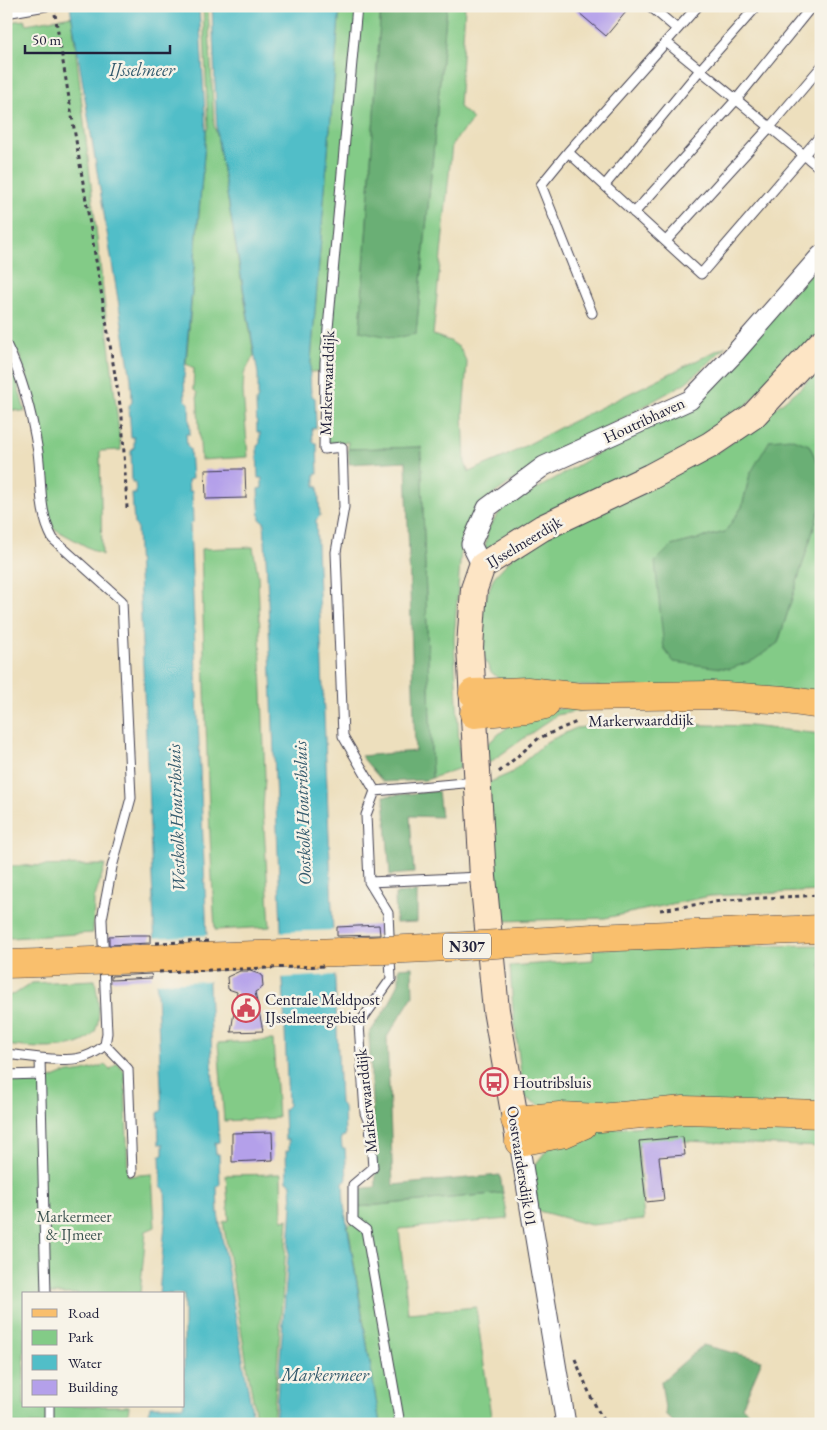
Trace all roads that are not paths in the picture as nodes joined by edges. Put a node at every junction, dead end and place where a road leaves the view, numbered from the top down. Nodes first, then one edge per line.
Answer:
1 (46, 6) edge
2 (357, 6) edge
3 (650, 6) edge
4 (698, 6) edge
5 (758, 6) edge
6 (812, 6) edge
7 (6, 13) edge
8 (677, 29) junction
9 (666, 42) junction
10 (821, 67) edge
11 (700, 70) junction
12 (736, 100) junction
13 (770, 127) junction
14 (821, 134) edge
15 (568, 152) junction
16 (803, 154) junction
17 (821, 169) edge
18 (604, 185) junction
19 (634, 213) junction
20 (666, 241) junction
21 (821, 255) edge
22 (592, 313) dead end
23 (6, 344) edge
24 (820, 347) edge
25 (482, 566) junction
26 (474, 703) junction
27 (821, 705) edge
28 (478, 782) junction
29 (376, 791) junction
30 (484, 877) junction
31 (369, 882) junction
32 (821, 928) edge
33 (787, 931) junction
34 (821, 933) edge
35 (6, 964) edge
36 (105, 1045) junction
37 (6, 1054) edge
38 (40, 1058) junction
39 (40, 1074) junction
40 (6, 1075) edge
41 (821, 1114) edge
42 (517, 1131) junction
43 (132, 1172) dead end
44 (46, 1292) edge
45 (49, 1408) edge
46 (49, 1424) edge
47 (400, 1424) edge
48 (566, 1424) edge

1 - 7 lane
2 - 29 lane, Markerwaarddijk
3 - 8 lane
4 - 8 lane
5 - 11 lane
6 - 12 lane
8 - 9 lane
9 - 11 lane
9 - 15 lane
10 - 13 lane
11 - 12 lane
11 - 18 lane
12 - 13 lane
12 - 19 lane
13 - 16 lane
13 - 20 lane
14 - 16 lane
15 - 18 lane
15 - 22 lane
16 - 17 lane
16 - 20 lane
18 - 19 lane
19 - 20 lane
21 - 25 street, Houtribhaven
23 - 36 lane
24 - 25 street, IJsselmeerdijk
25 - 26 street, IJsselmeerdijk
26 - 27 main road
26 - 28 street, IJsselmeerdijk
28 - 29 lane
28 - 30 street, IJsselmeerdijk
29 - 31 lane
30 - 31 lane
30 - 42 street, Oostvaardersdijk 01
31 - 47 lane, Markerwaarddijk
32 - 33 main road, N307
33 - 34 main road, N307
33 - 35 main road, N307, bridge
36 - 38 lane
36 - 43 lane
37 - 38 lane
38 - 39 lane
39 - 40 lane
39 - 44 lane
41 - 42 main road
42 - 48 street, Oostvaardersdijk 01
45 - 46 lane

